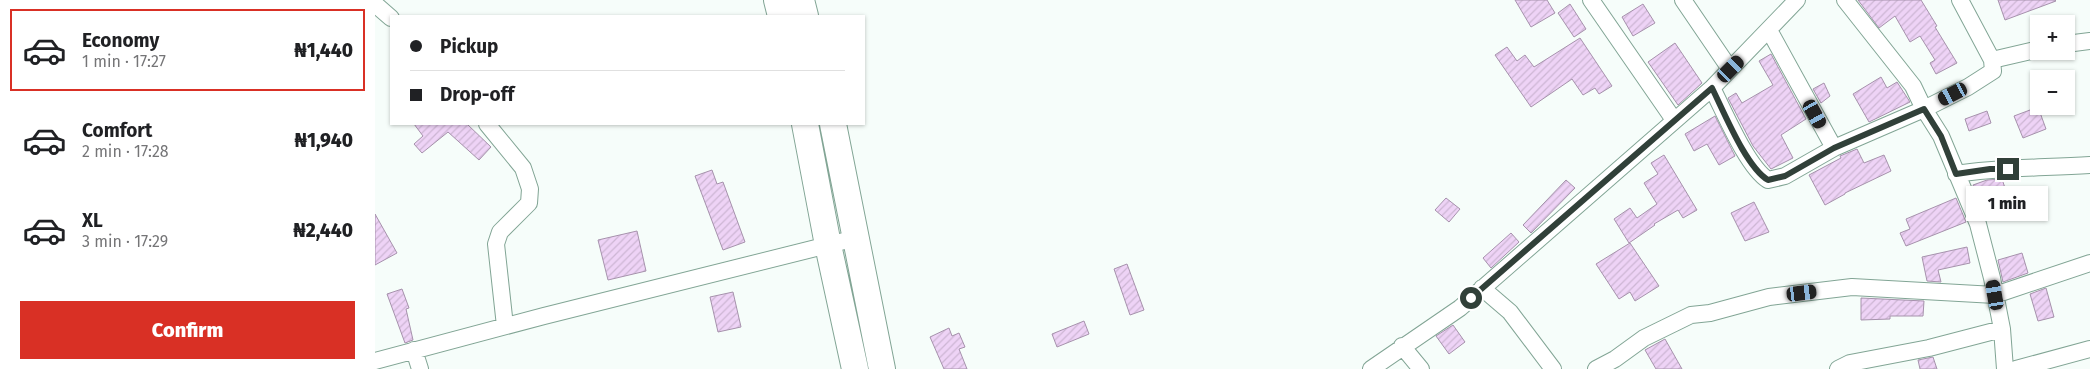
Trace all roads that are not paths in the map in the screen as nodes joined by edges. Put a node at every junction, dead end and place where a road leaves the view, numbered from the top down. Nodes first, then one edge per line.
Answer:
1 (777, 0) edge
2 (801, 0) edge
3 (1591, 0) edge
4 (1683, 0) edge
5 (1797, 0) edge
6 (1845, 0) edge
7 (1959, 0) edge
8 (375, 4) edge
9 (781, 15) edge
10 (805, 15) edge
11 (390, 17) edge
12 (1769, 30) junction
13 (2090, 41) edge
14 (2075, 43) edge
15 (2030, 51) edge
16 (1992, 60) junction
17 (1730, 69) junction
18 (1712, 88) junction
19 (1924, 109) junction
20 (1674, 120) junction
21 (488, 125) edge
22 (805, 125) edge
23 (833, 125) edge
24 (1834, 148) junction
25 (2090, 165) edge
26 (1956, 174) junction
27 (856, 238) junction
28 (828, 245) junction
29 (2090, 263) edge
30 (1482, 288) junction
31 (1995, 295) junction
32 (505, 326) junction
33 (2002, 329) junction
34 (1402, 346) junction
35 (2090, 349) edge
36 (414, 350) junction
37 (375, 361) edge
38 (420, 369) edge
39 (855, 369) edge
40 (882, 369) edge
41 (1371, 369) edge
42 (1421, 369) edge
43 (1553, 369) edge
44 (1597, 369) edge
45 (1838, 369) edge
46 (2005, 369) edge
47 (2015, 369) edge

1 - 9 main road
2 - 10 main road
3 - 20 street
4 - 17 street
5 - 12 street
6 - 19 street
7 - 16 street
8 - 11 street
12 - 17 street
12 - 24 street
13 - 14 street
15 - 16 street
16 - 19 street
17 - 18 street
18 - 20 street
18 - 24 street
19 - 24 street
19 - 26 street
20 - 30 street
21 - 32 street
22 - 28 main road
23 - 27 main road
25 - 26 street
26 - 31 street
27 - 28 street
27 - 40 main road
28 - 32 street
28 - 39 main road
29 - 31 street
30 - 34 street
30 - 43 street
31 - 33 street
31 - 44 street
32 - 36 street
33 - 45 street
33 - 46 street
34 - 41 street
34 - 42 street
35 - 47 street
36 - 37 street
36 - 38 street

